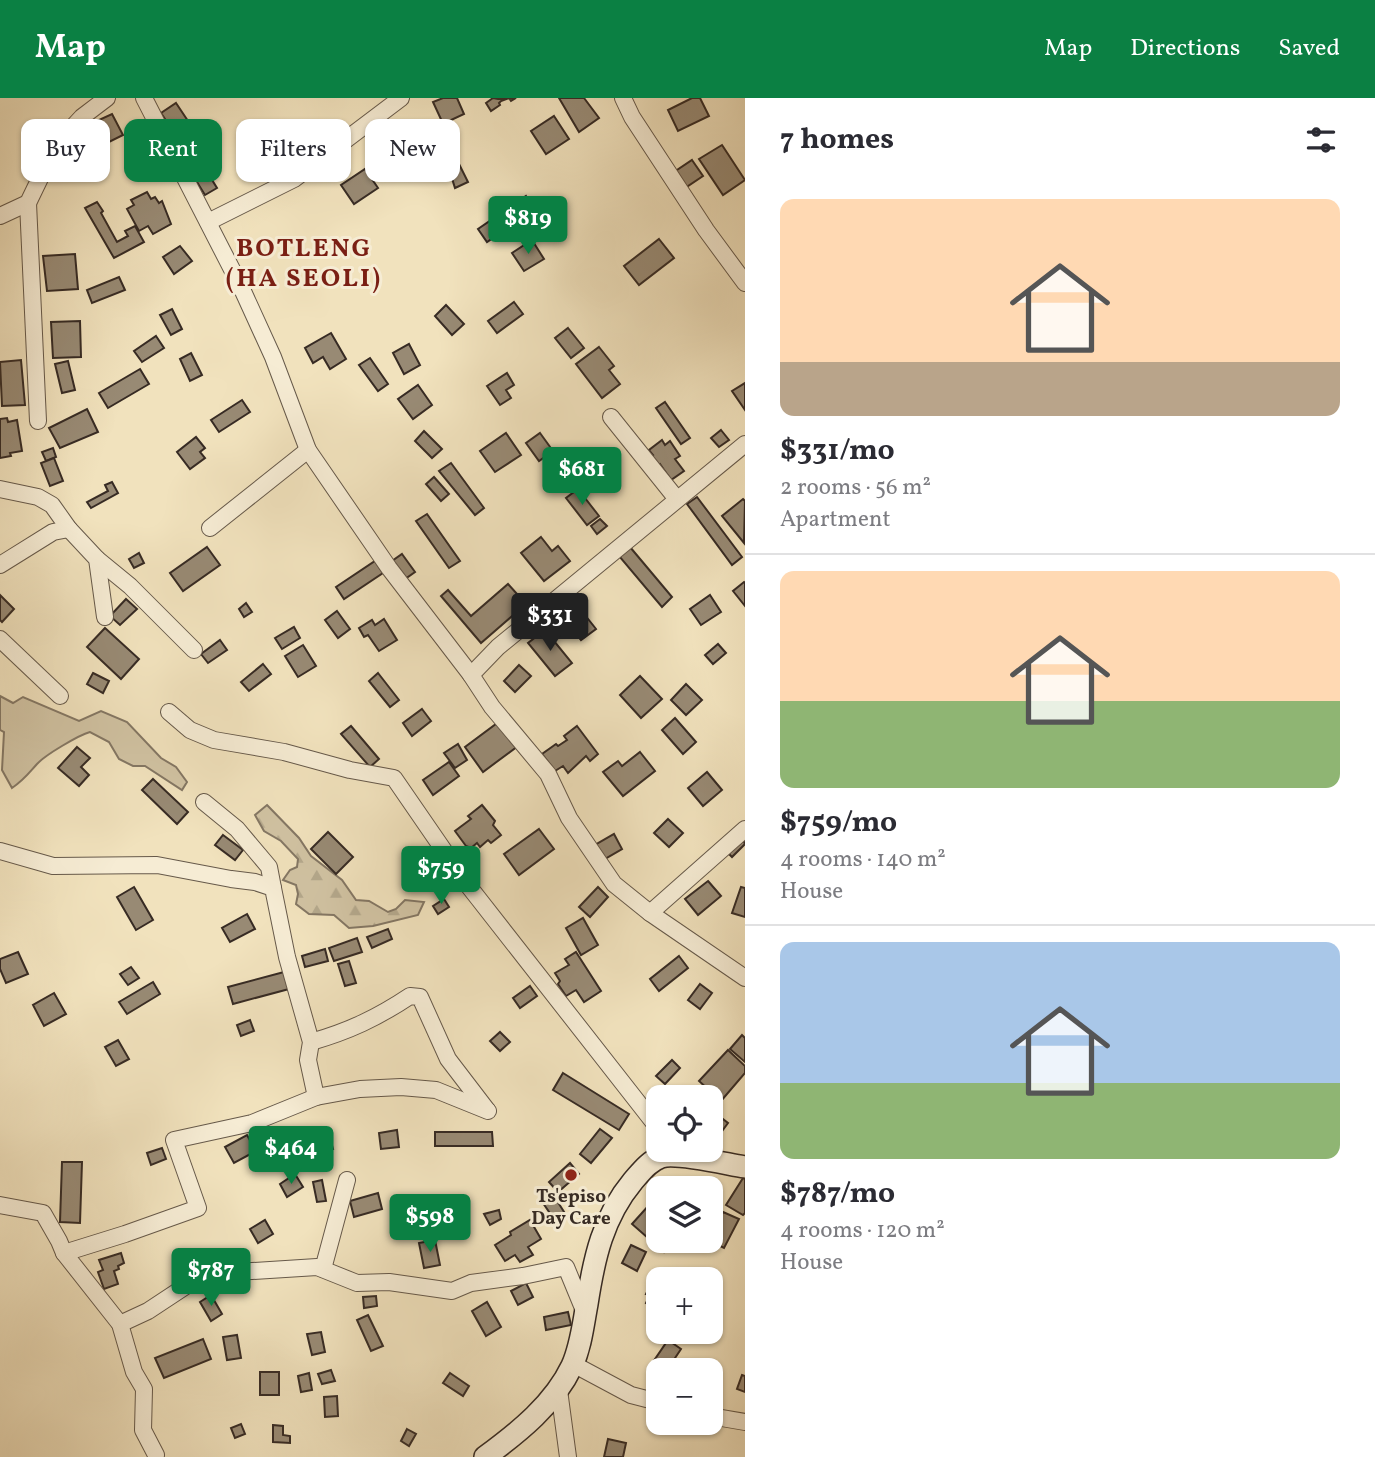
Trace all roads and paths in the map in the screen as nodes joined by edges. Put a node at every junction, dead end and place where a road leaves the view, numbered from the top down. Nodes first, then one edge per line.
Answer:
1 (107, 98) edge
2 (144, 98) edge
3 (401, 98) edge
4 (623, 98) edge
5 (28, 203) junction
6 (0, 216) edge
7 (208, 222) junction
8 (745, 283) edge
9 (611, 417) dead end
10 (37, 421) dead end
11 (745, 444) edge
12 (308, 450) junction
13 (0, 489) edge
14 (677, 498) junction
15 (210, 528) dead end
16 (69, 529) junction
17 (97, 559) junction
18 (0, 565) edge
19 (105, 617) dead end
20 (0, 639) edge
21 (194, 650) dead end
22 (471, 675) junction
23 (60, 696) dead end
24 (169, 712) dead end
25 (204, 802) dead end
26 (745, 829) edge
27 (0, 850) edge
28 (273, 888) junction
29 (650, 913) junction
30 (745, 978) edge
31 (311, 1042) junction
32 (316, 1097) junction
33 (646, 1113) edge
34 (651, 1162) edge
35 (720, 1162) edge
36 (745, 1167) edge
37 (348, 1180) dead end
38 (0, 1205) edge
39 (64, 1253) junction
40 (323, 1269) junction
41 (585, 1314) junction
42 (120, 1324) junction
43 (573, 1364) junction
44 (559, 1391) junction
45 (646, 1399) edge
46 (723, 1418) edge
47 (745, 1422) edge
48 (156, 1455) dead end
49 (485, 1457) edge
50 (568, 1457) edge

1 - 5 street
2 - 7 street
3 - 7 street
4 - 8 street
5 - 6 street
5 - 10 street
7 - 12 street
9 - 14 street
11 - 14 street
12 - 15 street
12 - 22 street
13 - 16 street
14 - 22 street
16 - 17 street
16 - 18 street
17 - 19 street
17 - 21 street
20 - 23 street
22 - 29 street
24 - 33 street
25 - 28 street
26 - 29 street
27 - 28 street
28 - 31 street
29 - 30 street
31 - 32 street
31 - 32 street
32 - 39 street
34 - 41 main road
35 - 36 main road
37 - 40 street
38 - 39 street
39 - 42 street
40 - 41 street
40 - 42 street
41 - 43 main road
42 - 48 street
43 - 44 main road
43 - 45 street
44 - 49 main road
44 - 50 street
46 - 47 street

